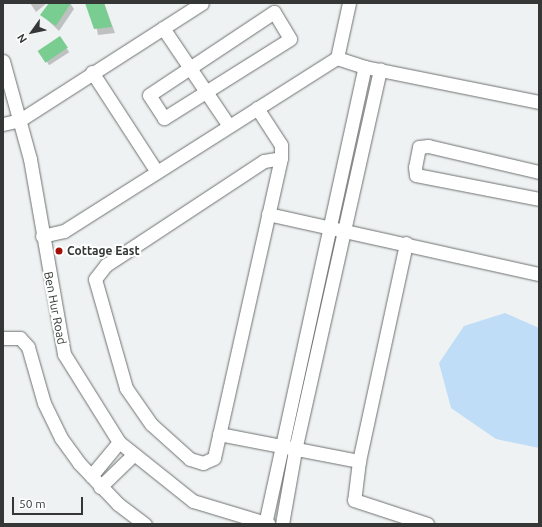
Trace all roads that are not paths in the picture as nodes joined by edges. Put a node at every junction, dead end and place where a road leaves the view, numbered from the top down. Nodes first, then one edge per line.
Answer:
1 (202, 3) edge
2 (349, 3) edge
3 (163, 28) junction
4 (337, 58) junction
5 (3, 61) edge
6 (365, 67) junction
7 (190, 68) junction
8 (380, 69) junction
9 (92, 72) junction
10 (206, 94) junction
11 (539, 102) edge
12 (257, 108) junction
13 (20, 120) junction
14 (3, 124) edge
15 (229, 126) junction
16 (281, 158) junction
17 (157, 172) junction
18 (539, 172) edge
19 (539, 199) edge
20 (268, 214) junction
21 (329, 226) junction
22 (344, 229) junction
23 (42, 236) junction
24 (406, 243) junction
25 (539, 274) edge
26 (3, 338) edge
27 (219, 434) junction
28 (119, 442) junction
29 (281, 446) junction
30 (295, 450) junction
31 (134, 454) junction
32 (105, 461) junction
33 (359, 461) junction
34 (115, 472) junction
35 (91, 476) junction
36 (100, 487) junction
37 (145, 524) edge
38 (266, 524) edge
39 (282, 524) edge
40 (427, 524) edge

1 - 3 street
2 - 4 street
3 - 7 street
3 - 9 street
4 - 6 street
4 - 12 street
5 - 13 street, Ben Hur Road
6 - 8 street
6 - 21 street
7 - 10 street
7 - 10 street
7 - 10 street
8 - 11 street
8 - 22 street
9 - 13 street
9 - 17 street
10 - 15 street
12 - 15 street
12 - 16 street
13 - 14 street
13 - 23 street, Ben Hur Road
15 - 17 street
16 - 20 street
16 - 27 street
17 - 23 street
18 - 19 street
20 - 21 street
20 - 27 street
21 - 22 street
21 - 29 street
22 - 24 street
22 - 30 street
23 - 28 street, Ben Hur Road
24 - 25 street
24 - 33 street
26 - 35 street
27 - 29 street
28 - 31 street, Ben Hur Road
28 - 32 street
29 - 30 street
29 - 38 street
30 - 33 street
30 - 39 street
31 - 34 street
31 - 38 street, Ben Hur Road
32 - 34 street
32 - 35 street
33 - 40 street
34 - 36 street
35 - 36 street
36 - 37 street

